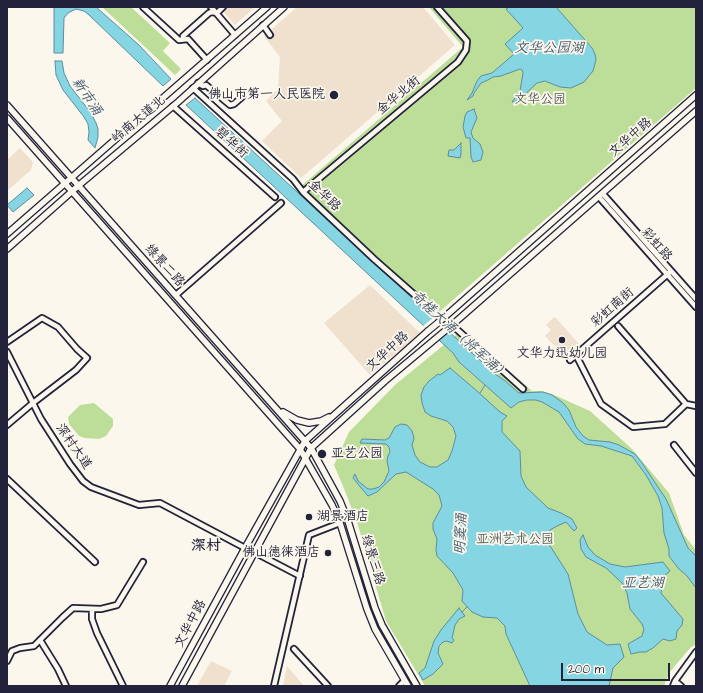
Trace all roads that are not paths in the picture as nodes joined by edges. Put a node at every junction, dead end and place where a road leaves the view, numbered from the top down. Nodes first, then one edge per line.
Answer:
1 (144, 7) edge
2 (211, 7) edge
3 (223, 7) edge
4 (267, 7) edge
5 (284, 7) edge
6 (437, 7) edge
7 (216, 13) junction
8 (263, 25) junction
9 (235, 35) junction
10 (270, 35) dead end
11 (183, 39) junction
12 (207, 60) junction
13 (196, 85) junction
14 (696, 95) edge
15 (242, 97) dead end
16 (7, 105) edge
17 (173, 106) junction
18 (696, 111) edge
19 (7, 118) edge
20 (115, 140) junction
21 (114, 155) junction
22 (71, 178) junction
23 (65, 183) junction
24 (78, 186) junction
25 (72, 191) junction
26 (302, 192) junction
27 (601, 195) junction
28 (275, 197) dead end
29 (281, 203) dead end
30 (7, 234) edge
31 (7, 249) edge
32 (669, 273) junction
33 (176, 295) junction
34 (696, 299) edge
35 (696, 307) edge
36 (440, 320) junction
37 (452, 325) junction
38 (618, 326) dead end
39 (7, 342) edge
40 (7, 352) edge
41 (576, 356) junction
42 (570, 360) dead end
43 (523, 389) dead end
44 (32, 403) junction
45 (272, 404) junction
46 (686, 404) junction
47 (696, 406) edge
48 (333, 416) junction
49 (7, 425) edge
50 (305, 441) junction
51 (674, 445) dead end
52 (300, 448) junction
53 (311, 448) junction
54 (305, 457) junction
55 (696, 473) edge
56 (7, 479) edge
57 (340, 523) junction
58 (245, 548) junction
59 (254, 552) junction
60 (95, 562) dead end
61 (143, 562) dead end
62 (300, 576) junction
63 (92, 609) junction
64 (40, 640) junction
65 (294, 649) dead end
66 (696, 652) edge
67 (7, 661) edge
68 (406, 683) edge
69 (674, 684) edge
70 (66, 686) edge
71 (123, 686) edge
72 (170, 686) edge
73 (182, 686) edge
74 (274, 686) edge
75 (328, 686) edge
76 (399, 686) edge
77 (417, 686) edge
78 (681, 686) edge

1 - 11 street
2 - 7 street
3 - 7 street
4 - 9 main road, 岭南大道北
5 - 8 main road, 岭南大道北
6 - 26 street, 金华北街
7 - 9 street
7 - 11 street
8 - 10 street
8 - 13 main road, 岭南大道北
9 - 12 main road, 岭南大道北
11 - 12 street
12 - 20 main road, 岭南大道北
13 - 15 street
13 - 17 main road, 岭南大道北
13 - 26 street, 金华路
14 - 36 main road, 文华中路
16 - 22 main road, 绿景二路
17 - 21 main road, 岭南大道北
17 - 28 street, 碧华街
18 - 27 main road, 文华中路
19 - 23 main road
20 - 21 main road
20 - 22 main road, 岭南大道北
21 - 24 main road, 岭南大道北
22 - 23 main road, 岭南大道北
22 - 24 main road, 绿景二路
23 - 25 main road, 绿景二路
23 - 30 main road, 岭南大道北
24 - 25 main road, 岭南大道北
24 - 33 main road, 绿景二路
25 - 31 main road, 岭南大道北
25 - 52 main road, 绿景二路
26 - 36 street, 金华路
27 - 32 street, 彩虹路
27 - 37 main road, 文华中路
29 - 33 street
32 - 34 street, 彩虹路
32 - 35 street, 彩虹路
32 - 41 street, 彩虹南街
33 - 45 main road, 绿景二路
36 - 48 main road, 文华中路, bridge
37 - 43 street
37 - 53 main road, 文华中路
38 - 46 street
39 - 44 street
40 - 44 street, 深村大道
41 - 42 street, 彩虹南街
41 - 46 street
44 - 49 street
44 - 58 street, 深村大道
45 - 48 main road
45 - 50 main road, 绿景二路
46 - 47 street
48 - 50 main road, 文华中路
50 - 52 main road, 文华中路
50 - 53 main road, 绿景三路
51 - 55 street
52 - 54 main road, 绿景三路
52 - 58 main road, 文华中路
53 - 54 main road, 文华中路
53 - 77 main road, 绿景三路
54 - 57 main road, 绿景三路
54 - 59 main road, 文华中路
56 - 60 street
57 - 62 street
57 - 68 main road, 绿景三路
58 - 72 main road, 文华中路
59 - 62 street
59 - 73 main road, 文华中路
61 - 63 street
62 - 74 street
63 - 64 street
63 - 71 street
64 - 67 street
64 - 70 street
65 - 75 street
66 - 69 street
68 - 76 street
69 - 78 street

